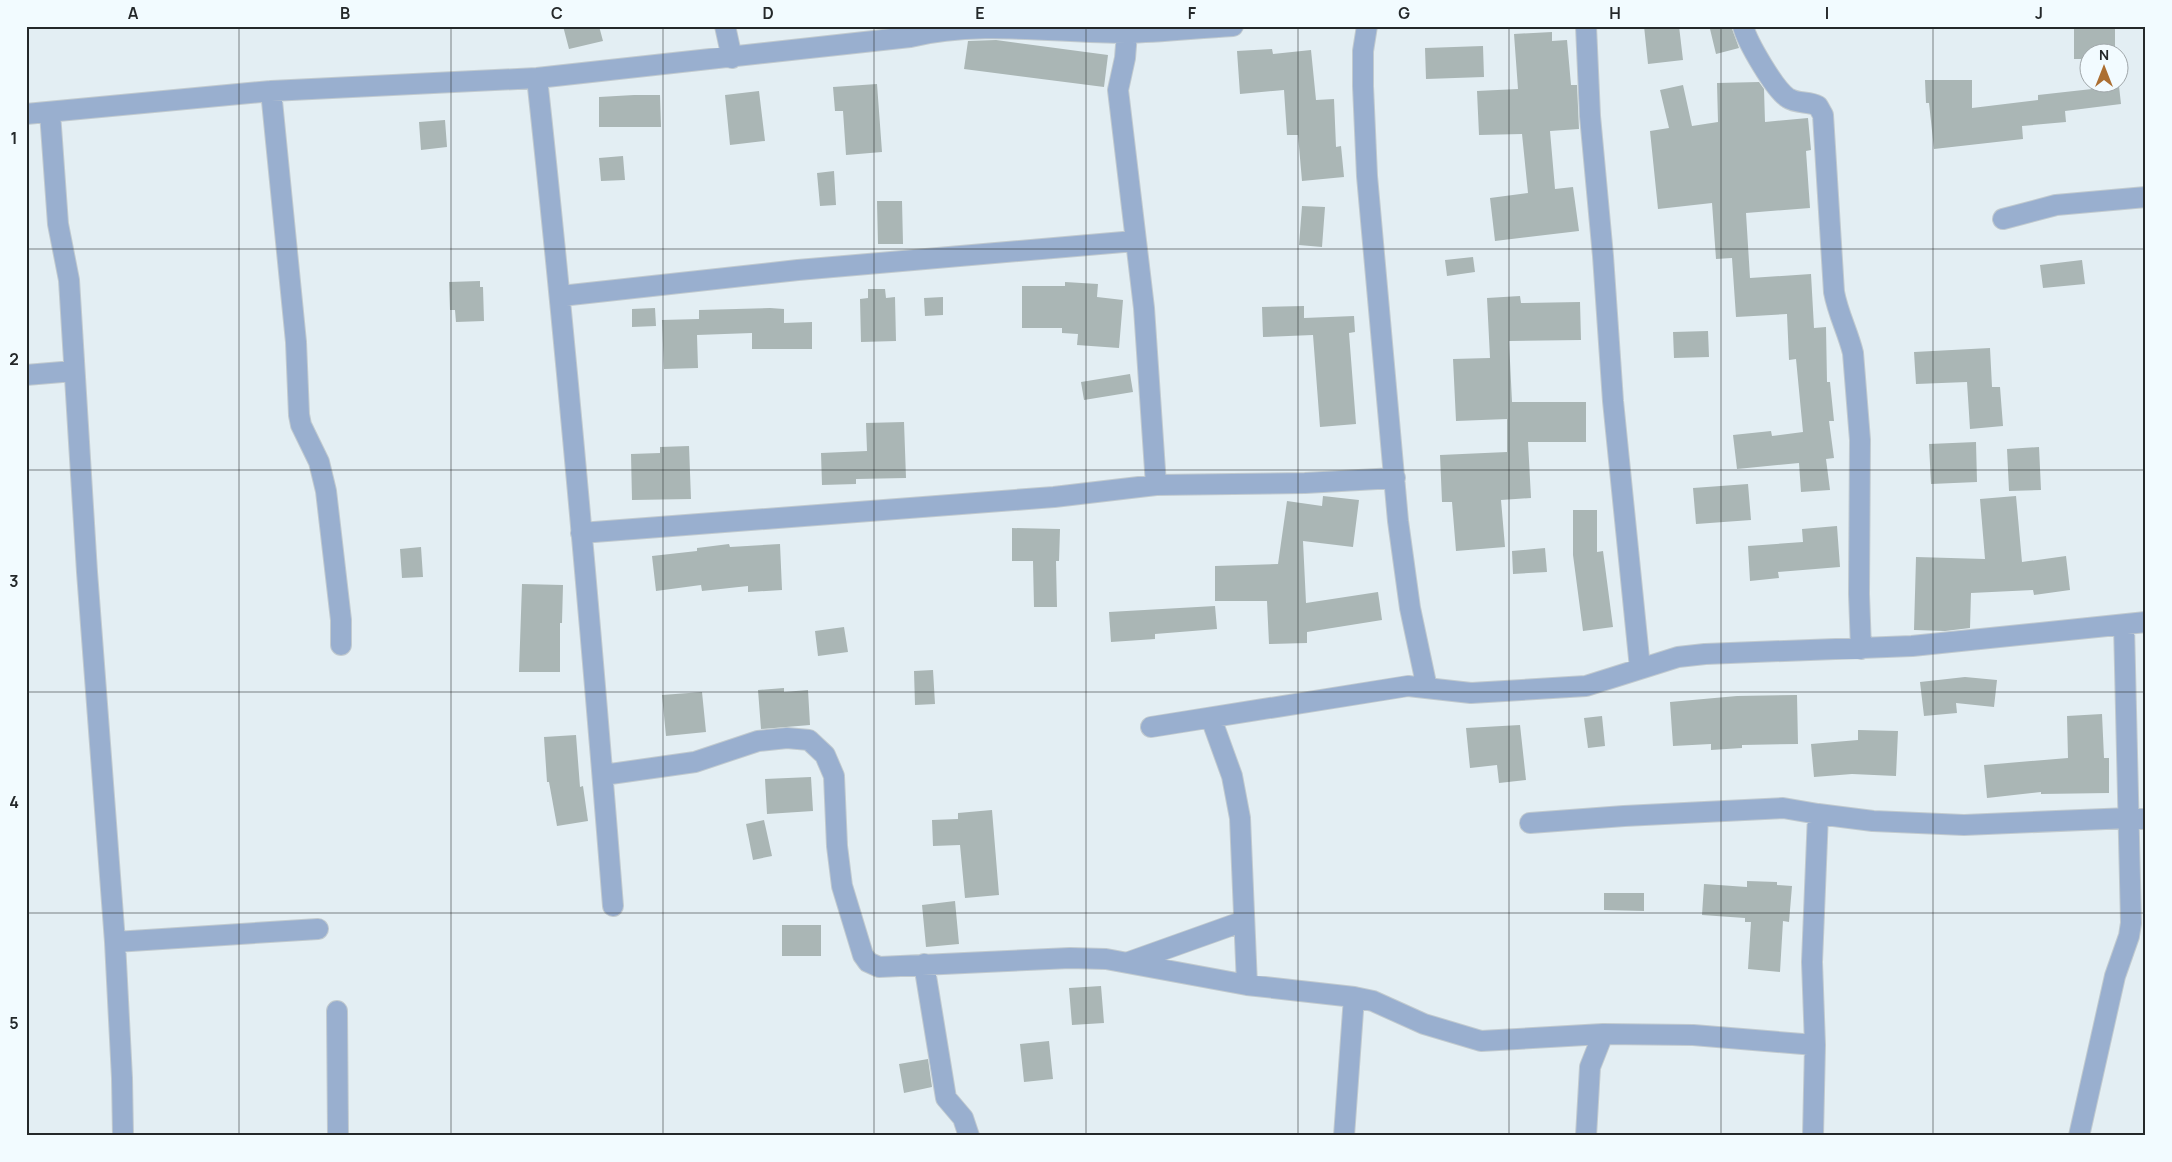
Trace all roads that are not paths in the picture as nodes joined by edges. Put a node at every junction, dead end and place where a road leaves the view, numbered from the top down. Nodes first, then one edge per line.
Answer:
1 (726, 26) edge
2 (1233, 26) edge
3 (1367, 26) edge
4 (1586, 26) edge
5 (1743, 26) edge
6 (1127, 32) junction
7 (732, 58) junction
8 (537, 78) junction
9 (270, 91) junction
10 (50, 113) junction
11 (26, 114) edge
12 (2146, 197) edge
13 (2003, 219) dead end
14 (1135, 241) junction
15 (561, 296) junction
16 (74, 371) junction
17 (26, 375) edge
18 (1395, 478) junction
19 (1156, 486) junction
20 (581, 533) junction
21 (2146, 622) edge
22 (2124, 625) junction
23 (341, 645) dead end
24 (1861, 649) junction
25 (1640, 668) junction
26 (1427, 688) junction
27 (1211, 718) junction
28 (1151, 727) dead end
29 (602, 775) junction
30 (1818, 814) junction
31 (2137, 818) edge
32 (1530, 823) dead end
33 (612, 906) dead end
34 (1244, 921) junction
35 (318, 929) dead end
36 (115, 942) junction
37 (1129, 962) junction
38 (924, 964) junction
39 (1247, 985) junction
40 (1354, 997) junction
41 (337, 1011) dead end
42 (1603, 1034) junction
43 (1815, 1045) junction
44 (123, 1136) edge
45 (338, 1136) edge
46 (969, 1136) edge
47 (1344, 1136) edge
48 (1586, 1136) edge
49 (1813, 1136) edge
50 (2079, 1136) edge

1 - 7 street
2 - 6 street
3 - 18 street
4 - 25 street
5 - 24 street
6 - 7 street
6 - 14 street
7 - 8 street
8 - 9 street
8 - 15 street
9 - 10 street
9 - 23 street
10 - 11 street
10 - 16 street
12 - 13 street
14 - 15 street
14 - 19 street
15 - 20 street
16 - 17 street
16 - 36 street
18 - 19 street
18 - 26 street
19 - 20 street
20 - 29 street
21 - 22 street
22 - 24 street
22 - 31 street
24 - 25 street
25 - 26 street
26 - 27 street
27 - 28 street
27 - 34 street
29 - 33 street
29 - 38 street
30 - 31 street
30 - 32 street
30 - 43 street
31 - 50 street
34 - 37 street
34 - 39 street
35 - 36 street
36 - 44 street
37 - 38 street
37 - 39 street
38 - 46 street
39 - 40 street
40 - 42 street
40 - 47 street
41 - 45 street
42 - 43 street
42 - 48 street
43 - 49 street

